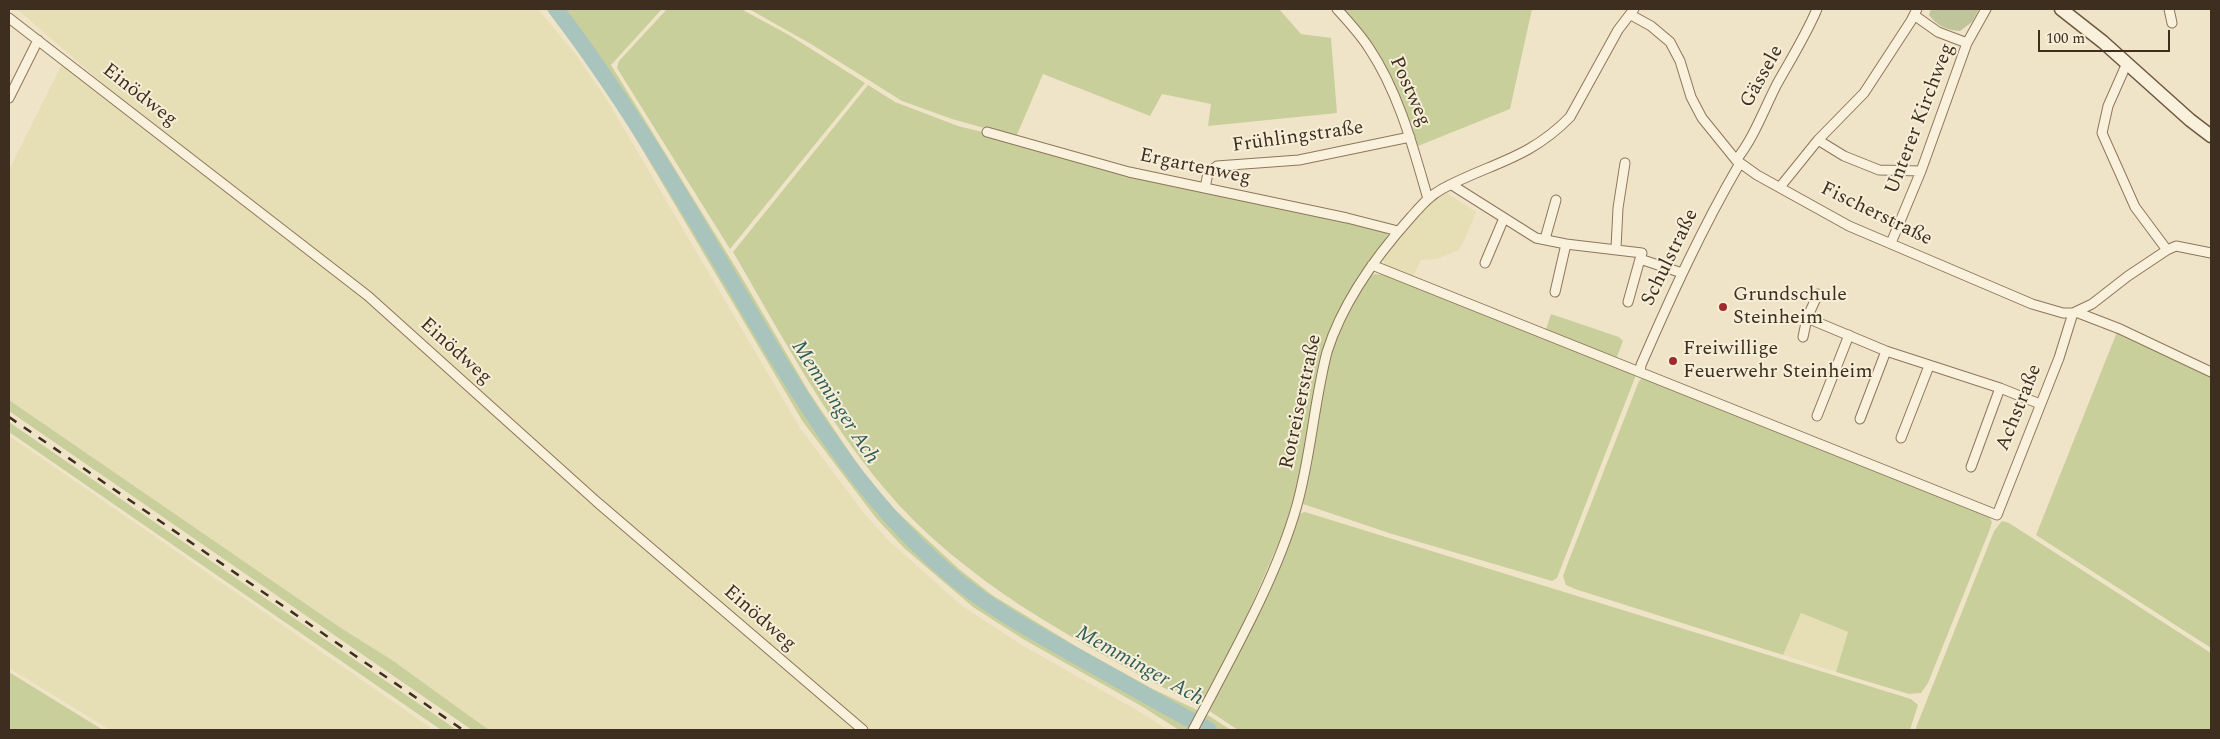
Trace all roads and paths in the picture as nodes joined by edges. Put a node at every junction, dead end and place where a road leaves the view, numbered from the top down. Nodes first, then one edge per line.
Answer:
1 (1337, 9) edge
2 (1817, 9) edge
3 (1986, 9) edge
4 (2061, 9) edge
5 (2169, 9) edge
6 (1632, 12) edge
7 (1916, 12) edge
8 (9, 18) edge
9 (2172, 22) dead end
10 (38, 40) junction
11 (1967, 43) junction
12 (2126, 63) junction
13 (9, 98) edge
14 (987, 132) dead end
15 (2211, 136) edge
16 (1410, 137) junction
17 (1818, 140) junction
18 (1738, 161) junction
19 (1625, 163) dead end
20 (1921, 171) junction
21 (1452, 185) junction
22 (1780, 187) junction
23 (1205, 188) junction
24 (1428, 199) junction
25 (1556, 200) dead end
26 (1504, 218) junction
27 (1398, 231) junction
28 (1544, 239) junction
29 (1891, 243) junction
30 (1566, 244) junction
31 (1616, 248) junction
32 (2167, 250) junction
33 (2211, 253) edge
34 (1640, 259) junction
35 (1485, 263) dead end
36 (1372, 265) junction
37 (1682, 273) junction
38 (1555, 292) dead end
39 (1818, 294) dead end
40 (1628, 302) dead end
41 (2075, 312) junction
42 (1807, 318) junction
43 (1850, 335) junction
44 (1803, 337) dead end
45 (1886, 351) junction
46 (1929, 366) junction
47 (1640, 372) junction
48 (2211, 372) edge
49 (2000, 388) junction
50 (2040, 404) junction
51 (1816, 416) dead end
52 (1860, 419) dead end
53 (1901, 438) dead end
54 (1971, 467) dead end
55 (863, 730) edge
56 (1193, 730) edge

1 - 16 street, Postweg
2 - 18 street, Gässele
3 - 11 street, Unterer Kirchweg
4 - 12 street
5 - 9 street
6 - 18 street, Fischerstraße
6 - 21 street, Rotreiserstraße
7 - 11 street
7 - 17 street
8 - 10 street, Einödweg
10 - 13 street
10 - 55 street, Einödweg
11 - 20 street, Unterer Kirchweg
12 - 15 street
12 - 32 street
14 - 23 street, Ergartenweg
16 - 23 street, Frühlingstraße
16 - 24 street, Postweg
17 - 20 street
17 - 22 street
18 - 22 street, Fischerstraße
18 - 37 street, Schulstraße
19 - 31 street
20 - 29 street, Unterer Kirchweg
21 - 24 street, Rotreiserstraße
21 - 26 street
22 - 29 street, Fischerstraße
23 - 27 street, Ergartenweg
24 - 27 street, Rotreiserstraße
25 - 28 street
26 - 28 street
26 - 35 street
27 - 36 street, Rotreiserstraße
28 - 30 street
29 - 41 street, Fischerstraße
30 - 31 street
30 - 38 street
31 - 34 street
32 - 33 street
32 - 41 street
34 - 37 street
34 - 40 street
36 - 47 street
36 - 56 street, Rotreiserstraße
37 - 47 street, Schulstraße
39 - 42 street
41 - 48 street, Fischerstraße
41 - 50 street, Achstraße
42 - 43 street
42 - 44 street
43 - 45 street
43 - 51 street
45 - 46 street
45 - 52 street
46 - 49 street
46 - 53 street
47 - 50 street, Achstraße
49 - 50 street
49 - 54 street

